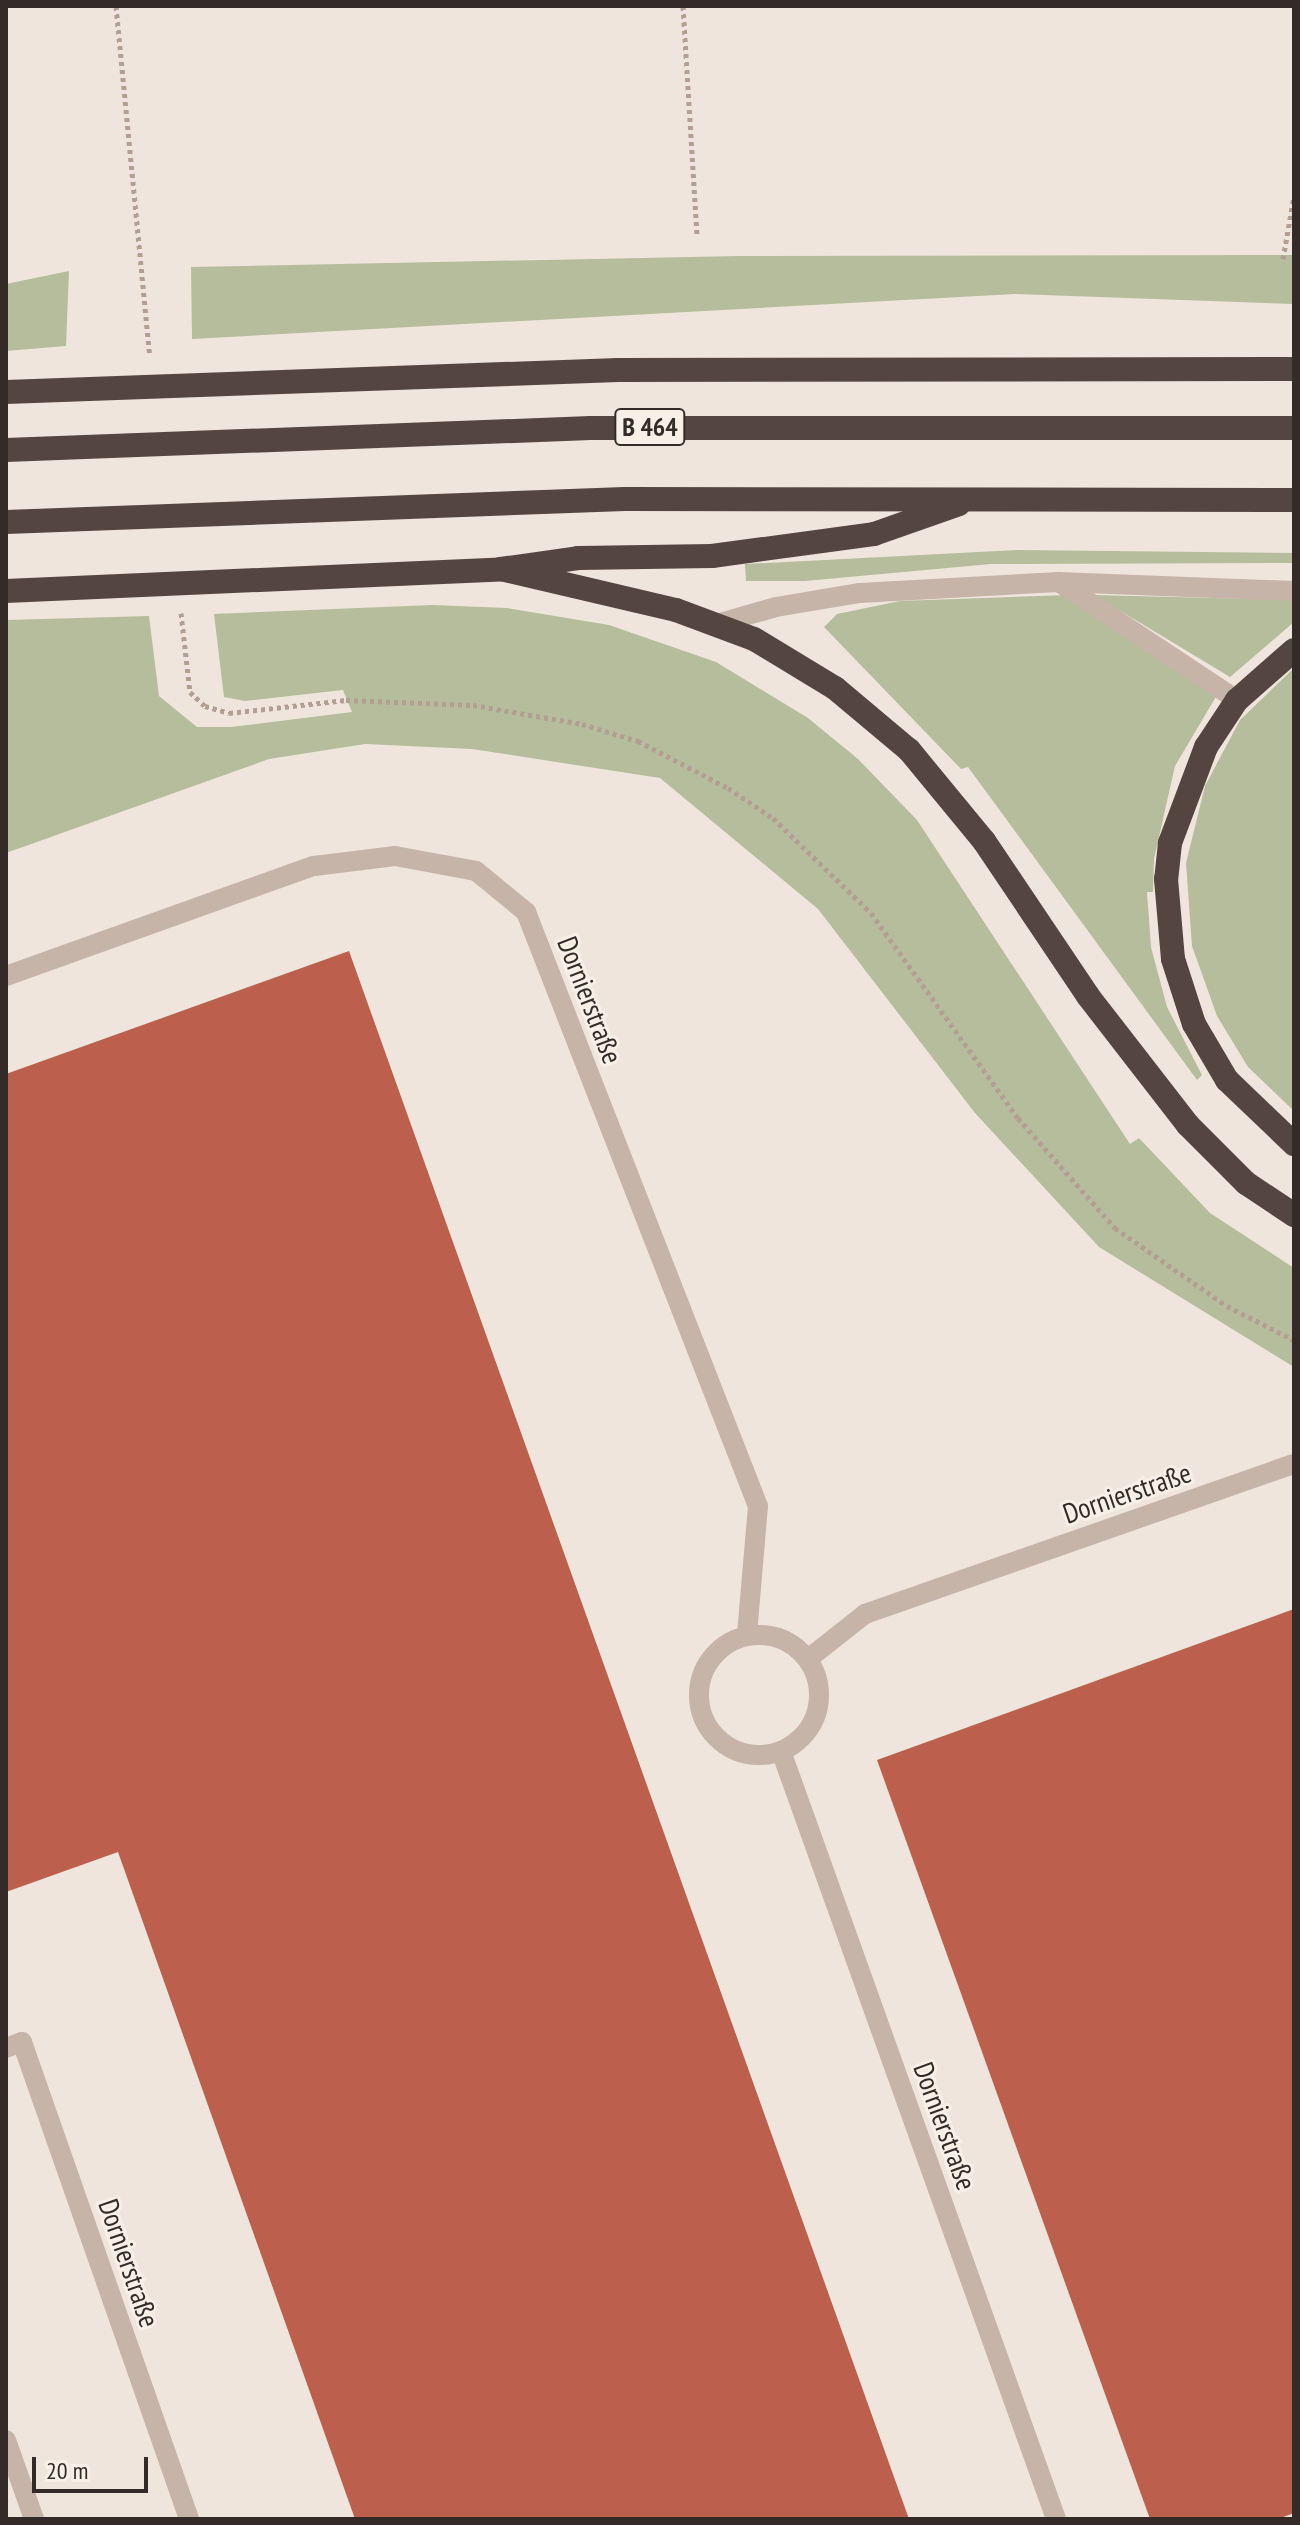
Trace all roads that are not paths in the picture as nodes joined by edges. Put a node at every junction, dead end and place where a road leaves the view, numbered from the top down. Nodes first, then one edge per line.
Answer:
1 (1294, 369) edge
2 (6, 392) edge
3 (1294, 428) edge
4 (6, 450) edge
5 (976, 497) junction
6 (1294, 500) edge
7 (6, 522) edge
8 (501, 569) junction
9 (1059, 582) junction
10 (6, 591) edge
11 (1294, 591) edge
12 (716, 624) junction
13 (1294, 650) edge
14 (1237, 700) junction
15 (6, 976) edge
16 (1294, 1144) edge
17 (1294, 1215) edge
18 (1294, 1464) edge
19 (747, 1634) junction
20 (808, 1659) junction
21 (781, 1751) junction
22 (6, 2048) edge
23 (6, 2440) edge
24 (34, 2519) edge
25 (189, 2519) edge
26 (1056, 2519) edge

1 - 2 highway, B 464
3 - 4 highway, B 464
5 - 6 highway
5 - 7 highway
5 - 8 highway
8 - 10 highway
8 - 12 highway
9 - 11 lane
9 - 12 lane
9 - 14 lane
12 - 17 highway
13 - 14 highway
14 - 16 highway
15 - 19 lane, Dornierstraße
18 - 20 lane, Dornierstraße
19 - 20 lane
19 - 21 lane
20 - 21 lane
21 - 26 lane, Dornierstraße
22 - 25 lane, Dornierstraße
23 - 24 lane

